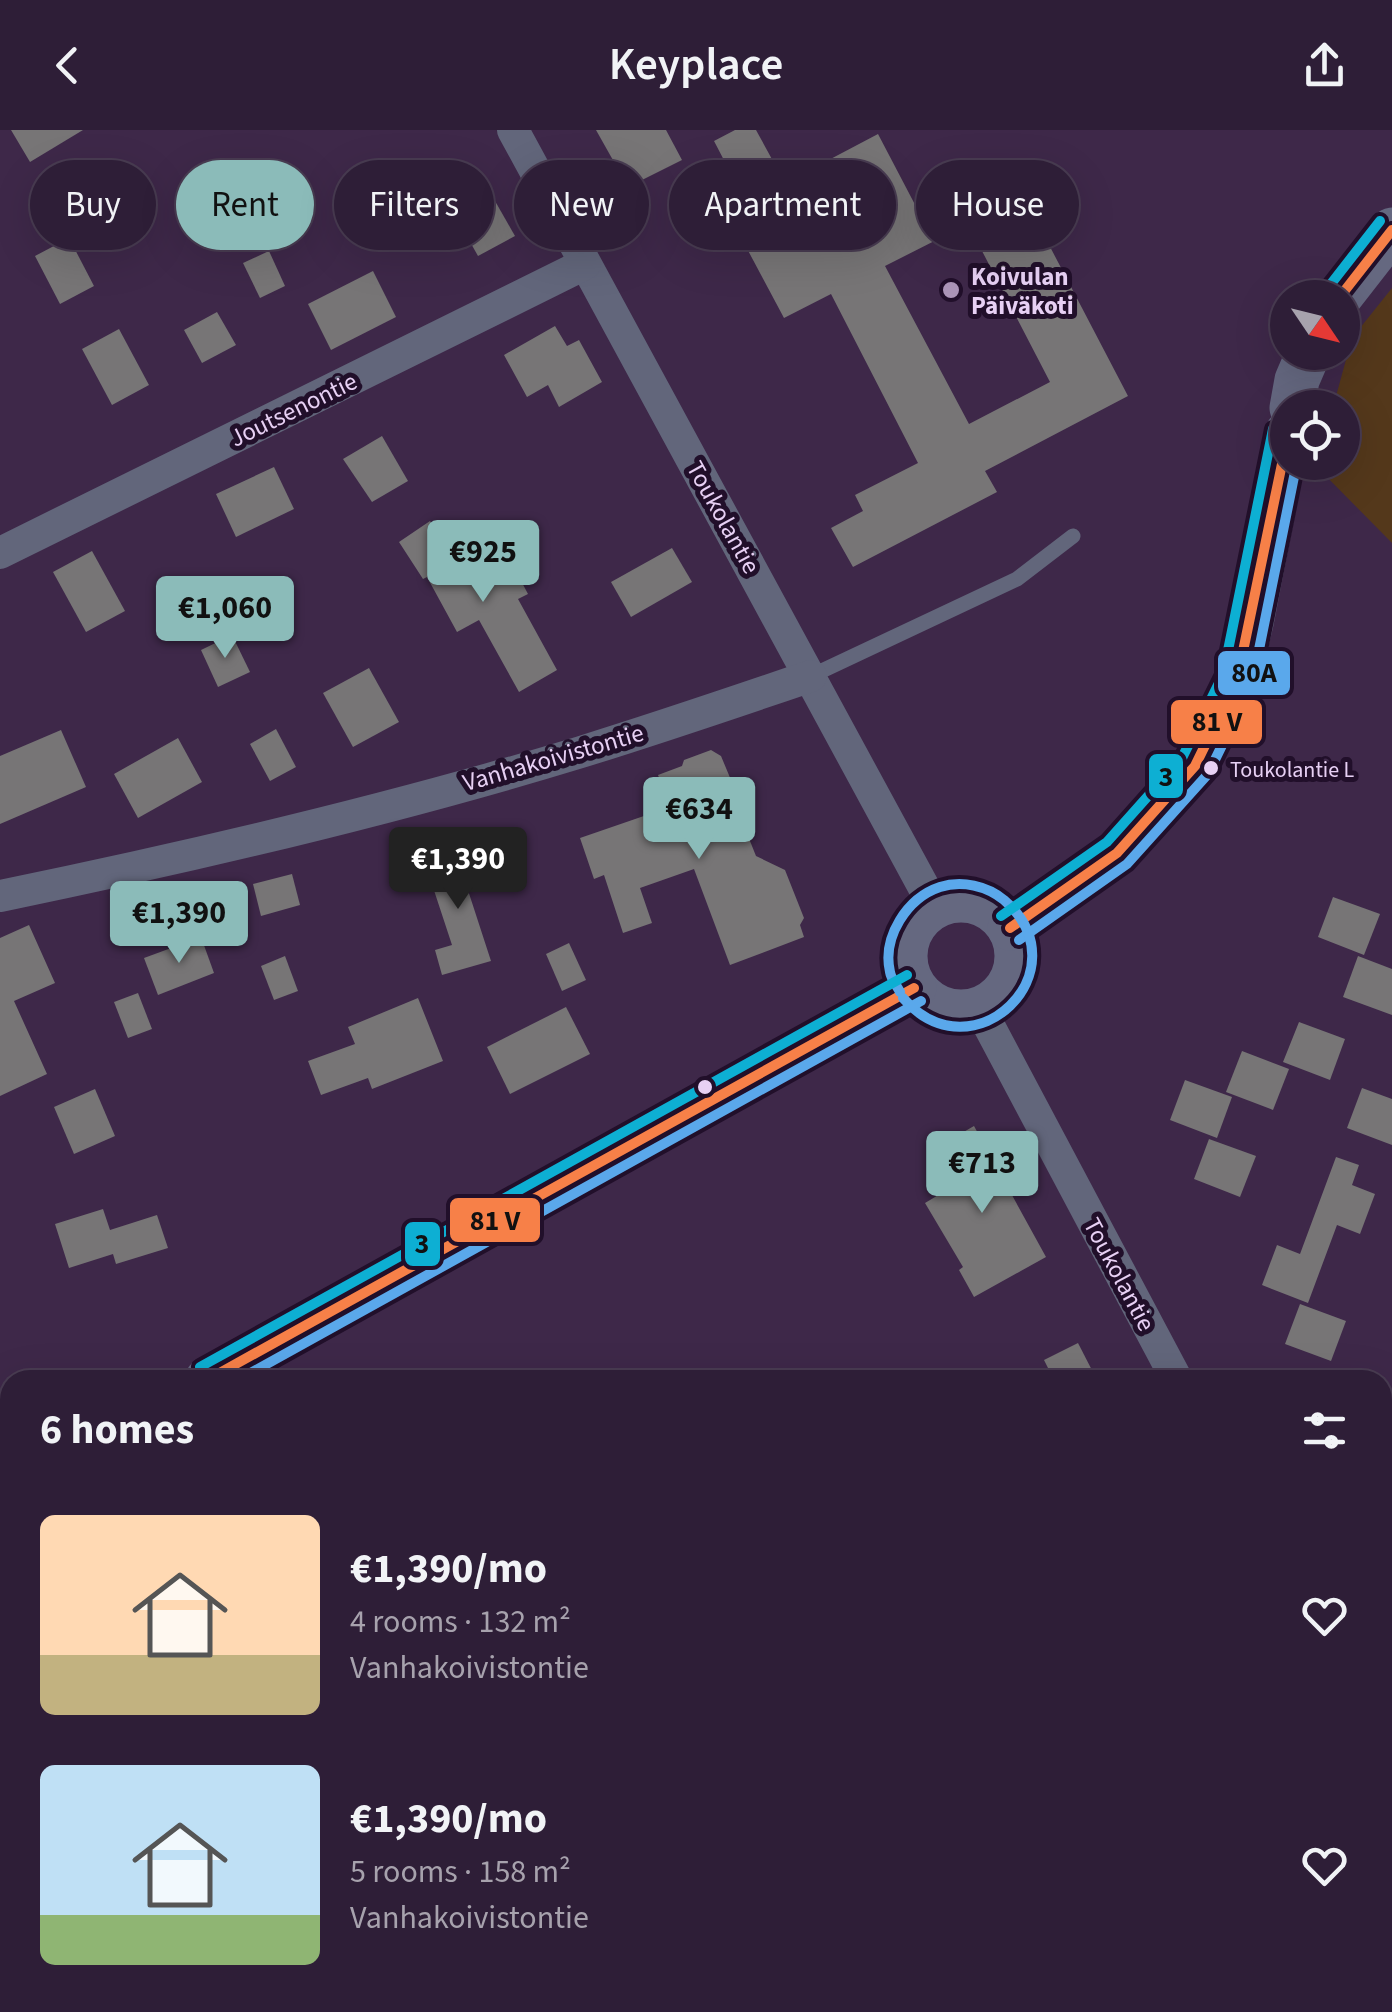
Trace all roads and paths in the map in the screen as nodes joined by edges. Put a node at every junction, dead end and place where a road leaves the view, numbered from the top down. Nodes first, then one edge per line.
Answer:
1 (513, 130) edge
2 (1392, 230) edge
3 (585, 264) junction
4 (1353, 280) edge
5 (1279, 480) edge
6 (1072, 536) dead end
7 (0, 554) edge
8 (812, 676) junction
9 (0, 896) edge
10 (934, 906) junction
11 (1010, 928) junction
12 (914, 988) junction
13 (980, 1009) junction
14 (226, 1370) edge
15 (1172, 1370) edge

1 - 3 street, Toukolantie
2 - 4 main road
3 - 7 street, Joutsenontie
3 - 8 street, Toukolantie
5 - 11 main road
6 - 8 lane
8 - 9 street, Vanhakoivistontie
8 - 10 street, Toukolantie
10 - 11 main road
10 - 12 main road
11 - 13 main road
12 - 13 main road
12 - 14 main road
13 - 15 street, Toukolantie

